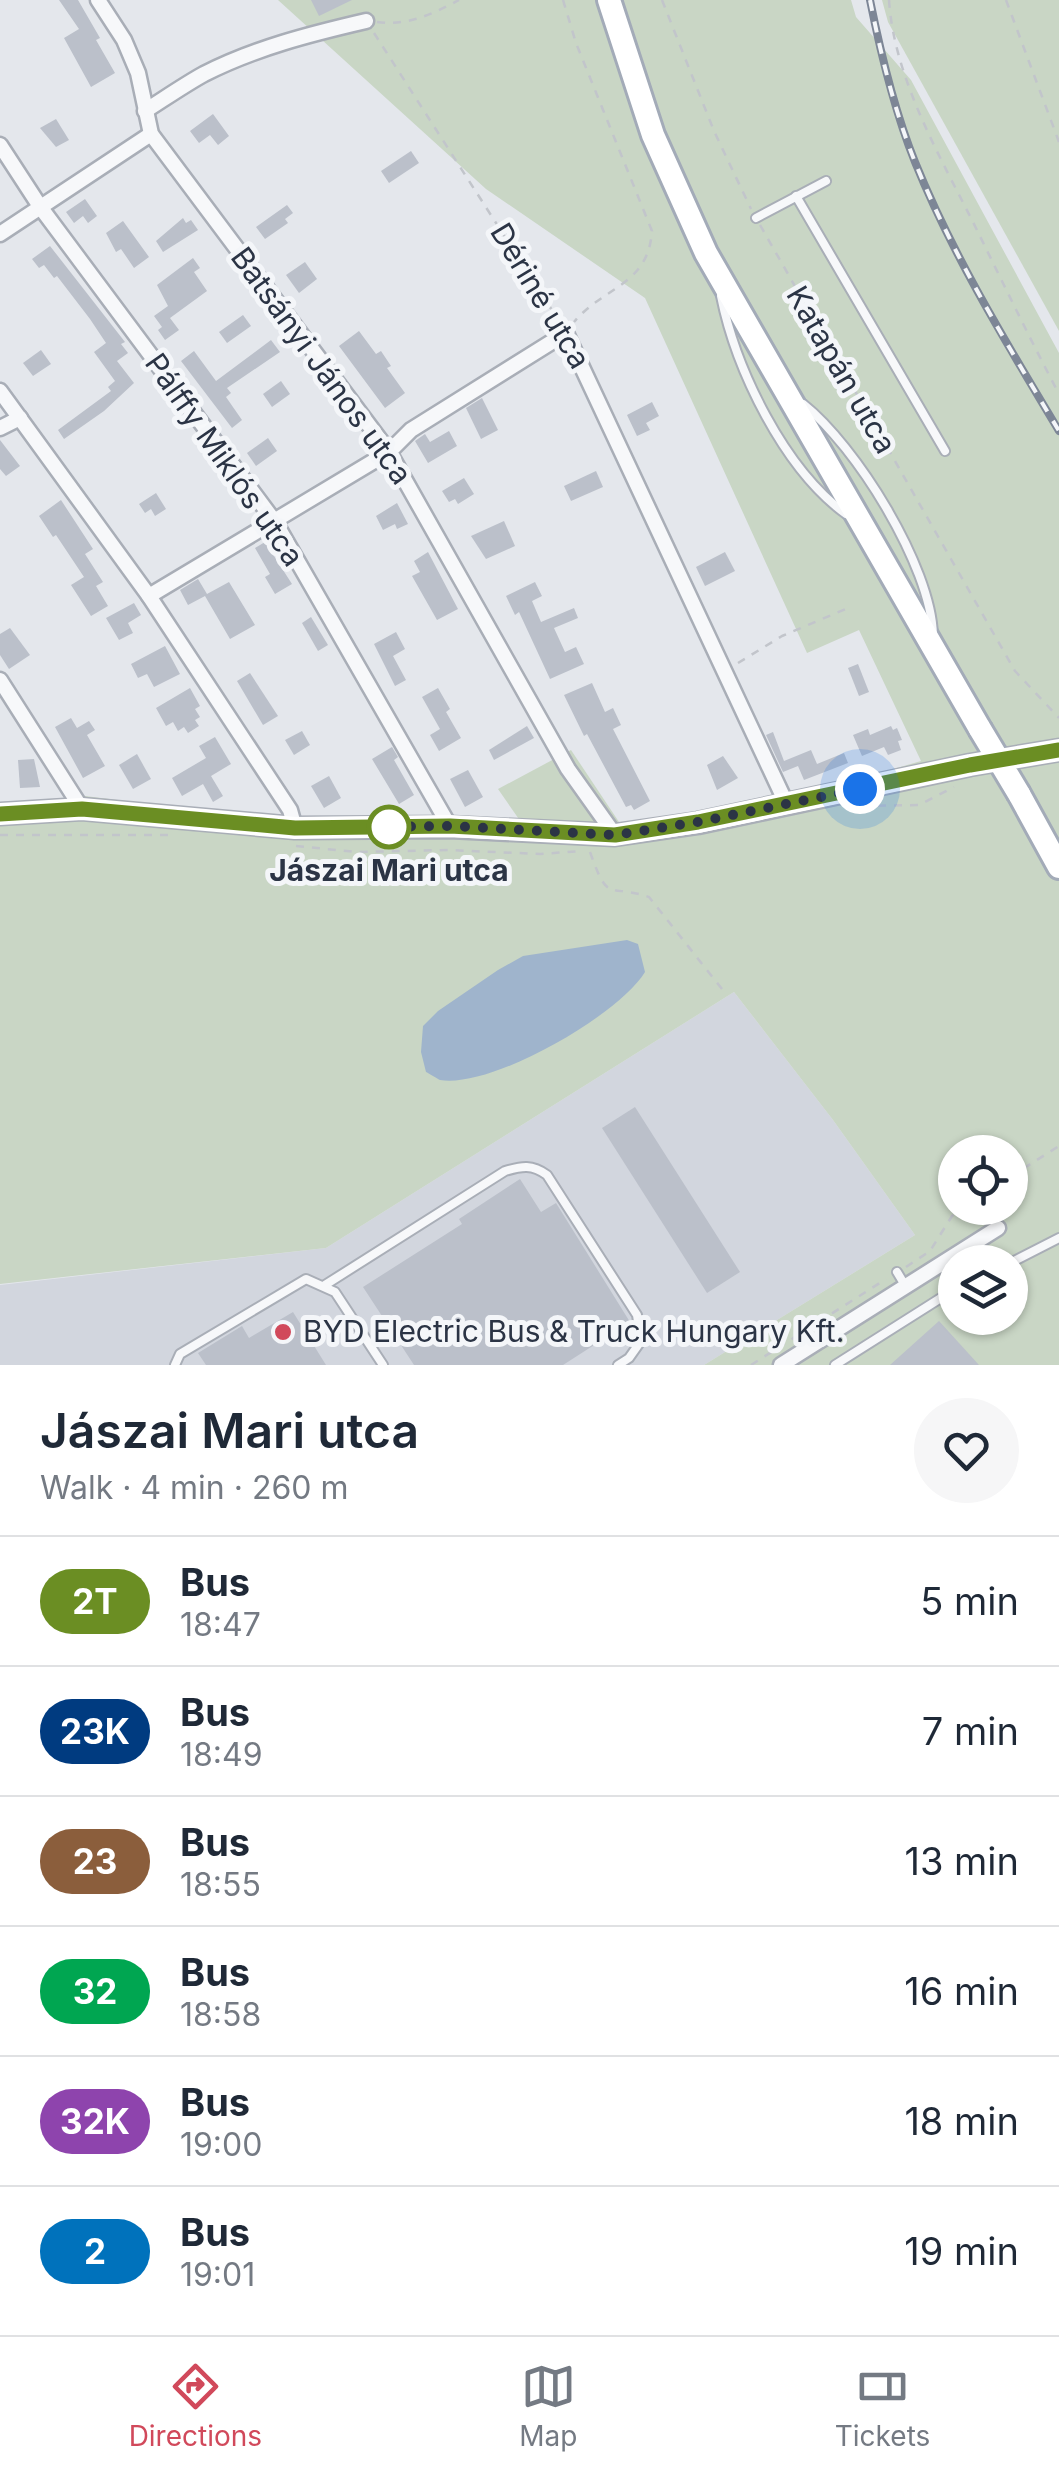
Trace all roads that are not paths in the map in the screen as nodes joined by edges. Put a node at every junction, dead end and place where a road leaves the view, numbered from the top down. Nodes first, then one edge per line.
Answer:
1 (98, 0) edge
2 (610, 0) edge
3 (366, 21) road end
4 (145, 111) junction
5 (150, 134) junction
6 (0, 145) edge
7 (826, 181) dead end
8 (796, 196) junction
9 (40, 208) junction
10 (756, 218) road end
11 (0, 234) edge
12 (716, 272) junction
13 (782, 386) junction
14 (0, 391) edge
15 (20, 418) junction
16 (0, 428) edge
17 (944, 451) dead end
18 (388, 452) junction
19 (275, 522) junction
20 (864, 527) junction
21 (149, 596) junction
22 (934, 649) junction
23 (0, 680) edge
24 (1059, 750) edge
25 (787, 805) junction
26 (82, 809) junction
27 (0, 814) edge
28 (450, 826) junction
29 (295, 828) junction
30 (615, 835) junction
31 (1059, 867) edge
32 (998, 1228) dead end
33 (1059, 1238) edge
34 (1028, 1253) edge
35 (897, 1272) road end
36 (325, 1285) junction
37 (906, 1286) junction
38 (938, 1297) edge
39 (175, 1365) edge
40 (383, 1365) edge
41 (618, 1365) edge
42 (781, 1365) edge
43 (834, 1365) edge

1 - 4 street, Batsányi János utca
2 - 12 main road
3 - 4 street
4 - 5 street, Batsányi János utca
5 - 9 street
5 - 18 street, Batsányi János utca
6 - 9 street, Pálffy Miklós utca
7 - 8 lane
8 - 10 lane
8 - 17 lane
9 - 11 street
9 - 19 street, Pálffy Miklós utca
12 - 13 main road
12 - 20 lane
13 - 20 main road
13 - 22 lane
14 - 15 street
15 - 16 street
15 - 21 street
18 - 19 street
18 - 25 street, Dériné utca
18 - 30 street, Batsányi János utca
19 - 21 street
19 - 28 street, Pálffy Miklós utca
20 - 22 main road
21 - 29 street
22 - 31 main road, bridge
23 - 26 street
24 - 25 street
25 - 30 street
26 - 27 street
26 - 29 street
28 - 29 street
28 - 30 street
32 - 37 street
33 - 34 lane
35 - 37 lane
36 - 39 lane
36 - 40 lane
36 - 41 lane
37 - 42 street
38 - 43 lane

